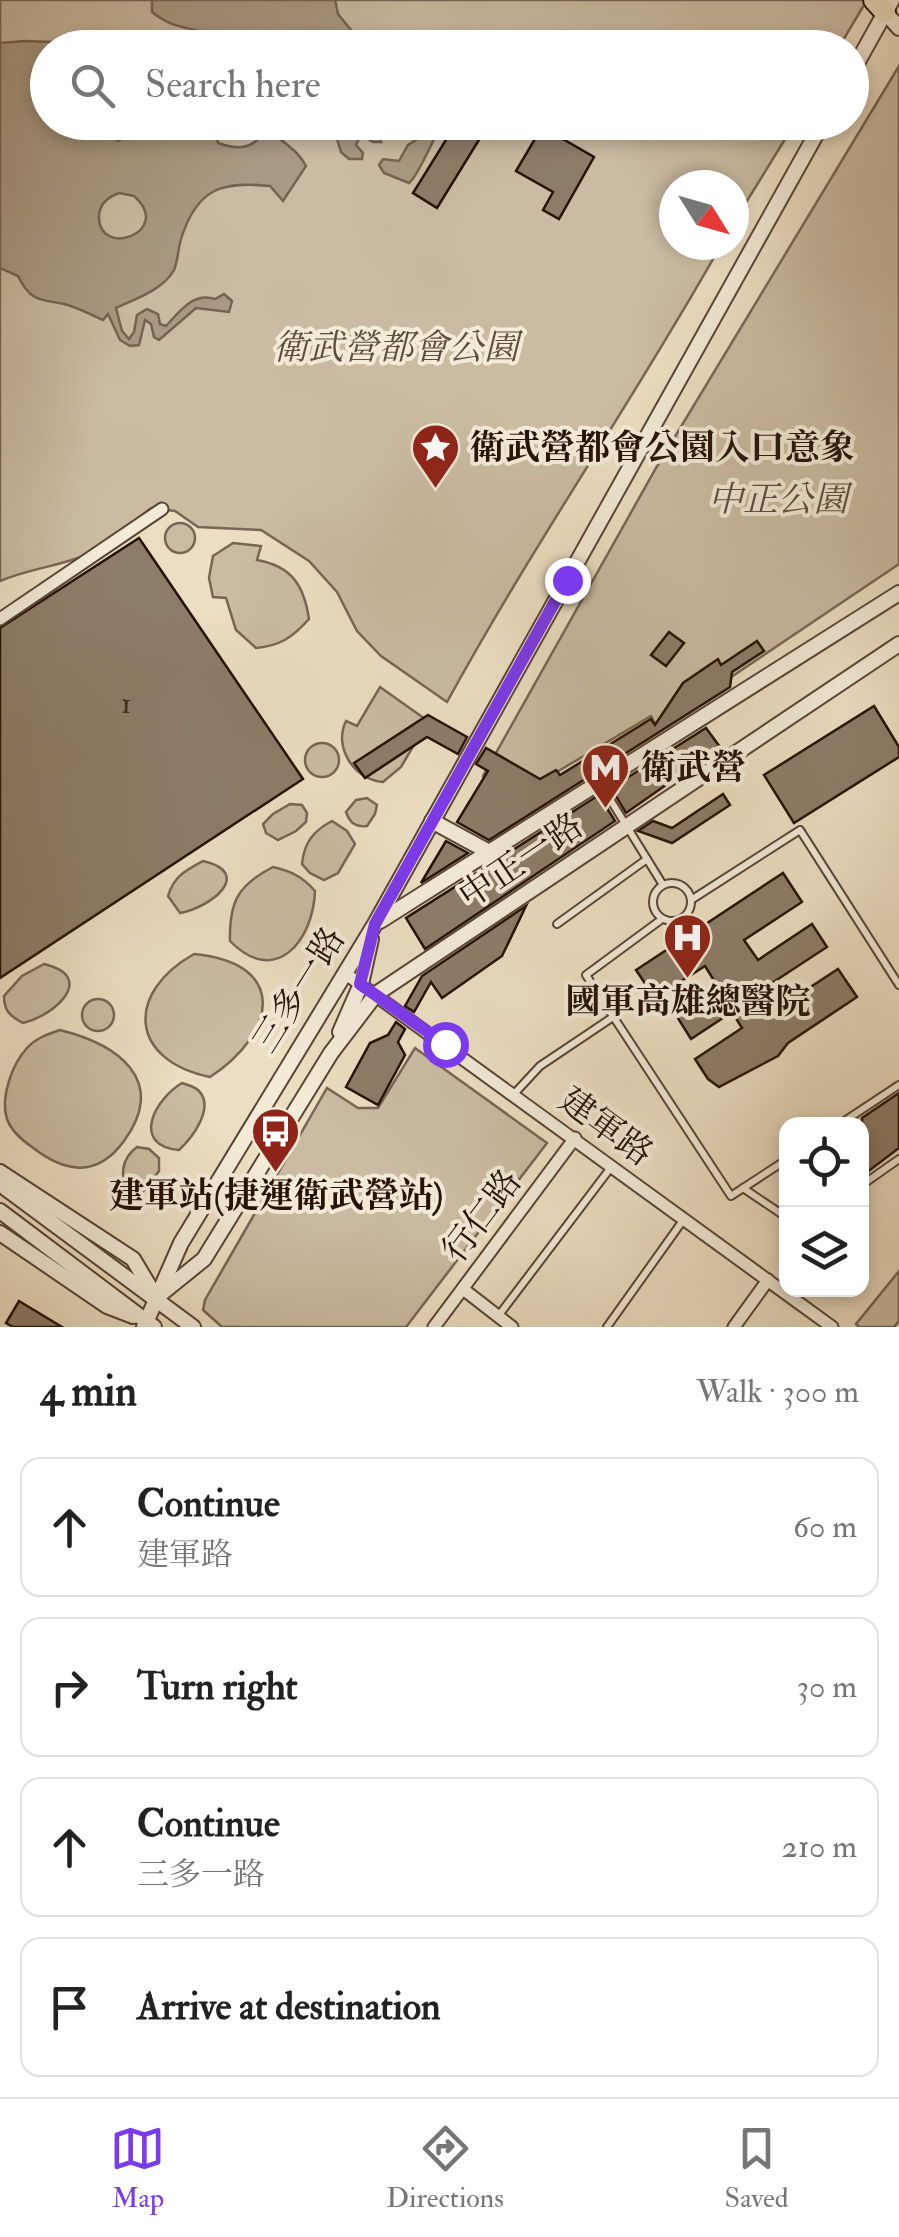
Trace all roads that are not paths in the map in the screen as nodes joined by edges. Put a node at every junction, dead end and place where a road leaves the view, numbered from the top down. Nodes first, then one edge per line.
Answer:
1 (888, 10) edge
2 (869, 43) edge
3 (813, 140) edge
4 (162, 509) dead end
5 (899, 593) edge
6 (0, 619) edge
7 (899, 644) edge
8 (600, 782) junction
9 (432, 821) junction
10 (627, 826) junction
11 (489, 852) junction
12 (647, 859) junction
13 (663, 885) junction
14 (691, 900) junction
15 (662, 919) junction
16 (375, 924) junction
17 (557, 924) dead end
18 (346, 974) junction
19 (360, 984) junction
20 (899, 985) edge
21 (376, 994) junction
22 (613, 1017) junction
23 (331, 1053) junction
24 (899, 1085) edge
25 (514, 1094) junction
26 (851, 1117) edge
27 (575, 1138) junction
28 (899, 1159) edge
29 (779, 1165) edge
30 (612, 1166) junction
31 (0, 1172) edge
32 (869, 1181) edge
33 (0, 1184) edge
34 (743, 1188) junction
35 (0, 1211) edge
36 (779, 1211) edge
37 (684, 1219) junction
38 (0, 1233) edge
39 (768, 1280) junction
40 (463, 1289) junction
41 (157, 1298) junction
42 (498, 1316) junction
43 (149, 1325) edge
44 (829, 1326) edge
45 (193, 1327) edge
46 (434, 1327) edge
47 (512, 1327) edge
48 (606, 1327) edge
49 (734, 1327) edge

1 - 2 street
3 - 9 street, 三多一路
4 - 6 street
5 - 8 street, 中正一路
7 - 10 street, 中正一路
8 - 10 lane
8 - 11 street, 中正一路
9 - 11 street, 中正一路
9 - 16 street, 三多一路
10 - 12 lane
10 - 21 street, 中正一路
11 - 16 street, 中正一路
12 - 13 lane
12 - 17 lane
13 - 14 lane
13 - 15 lane
14 - 15 lane
14 - 20 lane
15 - 22 lane
16 - 18 street, 三多一路
16 - 19 street
18 - 19 street, 建軍路
18 - 41 street, 三多一路
19 - 21 street, 建軍路
19 - 23 street
21 - 23 street, 三多一路
21 - 25 street, 建軍路
22 - 25 lane
22 - 34 lane
23 - 41 street, 三多一路
24 - 26 lane
25 - 27 street, 建軍路
27 - 30 street, 建軍路
27 - 40 street, 行仁路
28 - 32 lane
29 - 34 lane
30 - 37 street, 建軍路
30 - 42 lane
31 - 41 street
33 - 41 street
34 - 36 lane
35 - 43 street
37 - 39 street, 建軍路
37 - 48 lane
38 - 43 street
39 - 44 street, 建軍路
39 - 49 street
40 - 42 street
40 - 46 street, 行仁路
41 - 43 street
41 - 45 street
42 - 47 street

